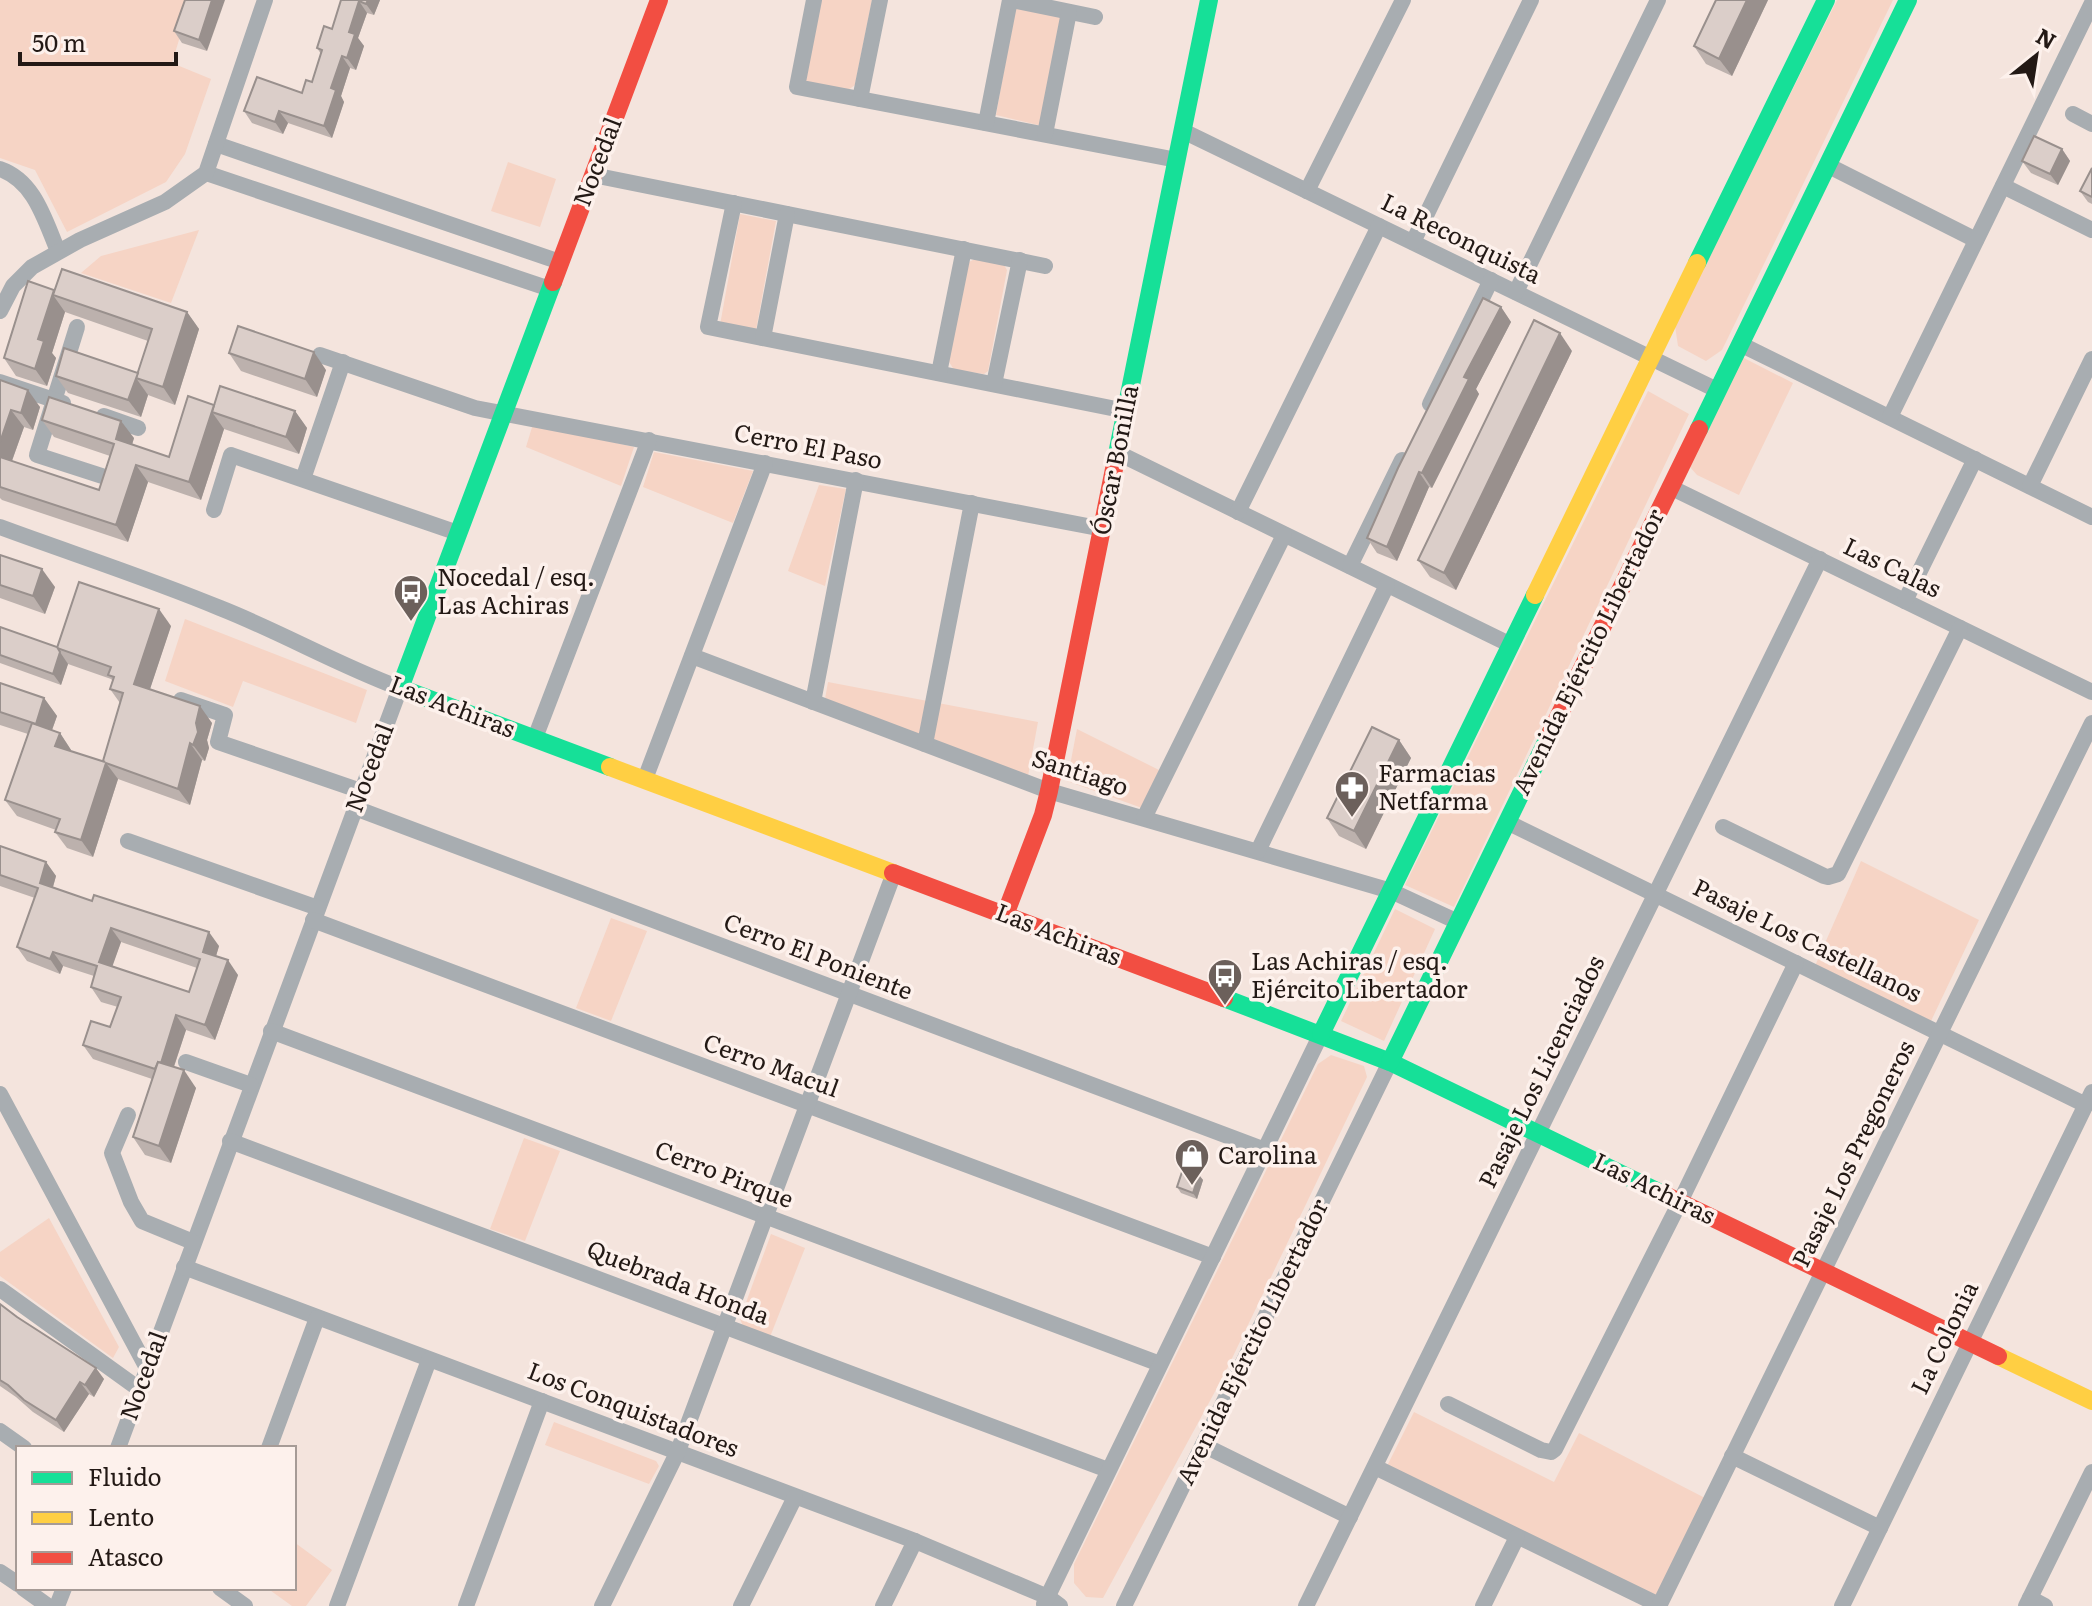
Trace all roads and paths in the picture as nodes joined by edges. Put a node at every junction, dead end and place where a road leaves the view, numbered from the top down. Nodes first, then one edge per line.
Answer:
1 (265, 0) edge
2 (659, 0) edge
3 (814, 0) edge
4 (880, 0) edge
5 (1011, 0) edge
6 (1209, 0) edge
7 (1403, 0) edge
8 (1531, 0) edge
9 (1658, 0) edge
10 (1826, 0) edge
11 (1908, 0) edge
12 (2092, 3) edge
13 (1069, 12) junction
14 (1095, 17) dead end
15 (860, 99) junction
16 (2073, 114) dead end
17 (986, 123) junction
18 (2092, 124) edge
19 (1183, 131) junction
20 (1045, 134) junction
21 (216, 144) junction
22 (1177, 160) junction
23 (1827, 165) junction
24 (0, 169) edge
25 (206, 173) junction
26 (593, 175) junction
27 (2003, 186) junction
28 (1307, 191) junction
29 (734, 203) junction
30 (787, 214) junction
31 (1379, 226) junction
32 (2092, 230) edge
33 (1976, 240) junction
34 (1413, 242) junction
35 (964, 249) junction
36 (58, 251) junction
37 (1020, 260) junction
38 (560, 262) junction
39 (1045, 266) dead end
40 (1491, 280) junction
41 (550, 289) junction
42 (1516, 292) junction
43 (2, 303) edge
44 (77, 327) dead end
45 (763, 338) junction
46 (1740, 344) junction
47 (320, 355) dead end
48 (1651, 358) junction
49 (2092, 359) edge
50 (343, 362) junction
51 (939, 373) junction
52 (0, 382) edge
53 (994, 384) junction
54 (1717, 390) junction
55 (54, 400) junction
56 (1126, 411) junction
57 (504, 412) junction
58 (1890, 417) junction
59 (1420, 423) edge
60 (138, 428) dead end
61 (649, 440) junction
62 (1406, 452) edge
63 (1118, 453) junction
64 (1975, 459) junction
65 (765, 463) junction
66 (102, 476) edge
67 (303, 479) junction
68 (856, 480) junction
69 (2030, 486) junction
70 (1670, 487) junction
71 (972, 503) junction
72 (214, 510) dead end
73 (1238, 512) junction
74 (2092, 517) edge
75 (0, 527) edge
76 (1103, 529) junction
77 (458, 533) junction
78 (1284, 535) junction
79 (1820, 559) junction
80 (1350, 566) junction
81 (1387, 585) junction
82 (1905, 601) junction
83 (1960, 628) junction
84 (1511, 645) junction
85 (692, 656) junction
86 (400, 688) junction
87 (2092, 692) edge
88 (168, 696) edge
89 (813, 702) junction
90 (2092, 723) edge
91 (535, 738) junction
92 (925, 744) junction
93 (645, 779) junction
94 (361, 791) junction
95 (1049, 791) junction
96 (355, 808) junction
97 (1144, 818) junction
98 (1507, 822) junction
99 (1723, 827) dead end
100 (128, 841) dead end
101 (1258, 851) junction
102 (894, 873) junction
103 (1391, 891) junction
104 (1656, 894) junction
105 (315, 914) junction
106 (1005, 915) junction
107 (1458, 922) junction
108 (1796, 963) junction
109 (849, 993) junction
110 (271, 1031) junction
111 (1940, 1033) junction
112 (1321, 1034) junction
113 (186, 1062) dead end
114 (1390, 1062) junction
115 (251, 1085) junction
116 (0, 1094) edge
117 (2089, 1098) edge
118 (807, 1105) junction
119 (128, 1115) dead end
120 (1538, 1134) junction
121 (230, 1141) junction
122 (1265, 1150) junction
123 (1680, 1202) junction
124 (766, 1216) junction
125 (193, 1242) junction
126 (1213, 1257) junction
127 (184, 1267) junction
128 (1823, 1271) junction
129 (0, 1289) edge
130 (317, 1318) junction
131 (725, 1326) junction
132 (1970, 1342) junction
133 (429, 1360) junction
134 (1160, 1364) junction
135 (147, 1368) junction
136 (139, 1389) junction
137 (542, 1401) junction
138 (2092, 1401) edge
139 (1448, 1404) dead end
140 (0, 1431) edge
141 (1203, 1445) junction
142 (21, 1446) edge
143 (119, 1446) edge
144 (270, 1446) edge
145 (678, 1451) junction
146 (1732, 1456) junction
147 (1375, 1467) junction
148 (1108, 1470) junction
149 (2092, 1472) edge
150 (795, 1497) junction
151 (1350, 1517) junction
152 (1880, 1528) junction
153 (1517, 1537) junction
154 (915, 1541) junction
155 (26, 1590) edge
156 (223, 1590) edge
157 (1050, 1603) edge
158 (2033, 1603) edge
159 (48, 1606) edge
160 (245, 1606) edge
161 (337, 1606) edge
162 (466, 1606) edge
163 (602, 1606) edge
164 (741, 1606) edge
165 (883, 1606) edge
166 (1124, 1606) edge
167 (1306, 1606) edge
168 (1483, 1606) edge
169 (1659, 1606) edge
170 (1842, 1606) edge

1 - 21 street
2 - 26 street, Nocedal
3 - 15 street
4 - 15 street
5 - 13 street
5 - 17 street
6 - 19 street, Óscar Bonilla
7 - 28 street
8 - 34 street
9 - 42 street
10 - 48 street
11 - 23 street, Avenida Ejército Libertador
12 - 27 street
13 - 14 street
13 - 20 street
15 - 17 street
16 - 18 street
17 - 20 street
19 - 22 street, Óscar Bonilla
19 - 28 street, La Reconquista
20 - 22 street
21 - 25 street
21 - 38 street
22 - 56 street, Óscar Bonilla
23 - 33 street
23 - 46 street, Avenida Ejército Libertador
24 - 36 street
25 - 36 street
25 - 41 street
26 - 29 street
26 - 38 street, Nocedal
27 - 32 street
27 - 33 street
28 - 31 street, La Reconquista
29 - 30 street
29 - 45 street
30 - 35 street
30 - 45 street
31 - 34 street, La Reconquista
31 - 73 street
33 - 58 street
34 - 40 street, La Reconquista
35 - 37 street
35 - 51 street
36 - 43 street
37 - 39 street
37 - 53 street
38 - 41 street, Nocedal
40 - 42 street, La Reconquista
40 - 59 street
41 - 57 street, Nocedal
42 - 48 street, La Reconquista
44 - 55 street
45 - 51 street
46 - 54 street, Avenida Ejército Libertador
46 - 58 street
47 - 50 street, Cerro El Paso
48 - 54 street, La Reconquista
48 - 84 street
49 - 69 street
50 - 57 street, Cerro El Paso
50 - 67 street
51 - 53 street
52 - 55 street
53 - 56 street
54 - 70 street, Avenida Ejército Libertador
55 - 60 street
55 - 66 street
56 - 63 street, Óscar Bonilla
57 - 61 street, Cerro El Paso
57 - 77 street, Nocedal
58 - 64 street
61 - 65 street, Cerro El Paso
61 - 91 street
62 - 80 street
63 - 73 street
63 - 76 street, Óscar Bonilla
64 - 69 street
64 - 82 street
65 - 68 street, Cerro El Paso
65 - 85 street
67 - 72 street
67 - 77 street
68 - 71 street, Cerro El Paso
68 - 89 street
69 - 74 street
70 - 79 street, Las Calas
70 - 98 street, Avenida Ejército Libertador
71 - 76 street, Cerro El Paso
71 - 92 street
73 - 78 street
75 - 86 street, Las Achiras
76 - 95 street, Óscar Bonilla
77 - 86 street, Nocedal
78 - 80 street
78 - 97 street
79 - 82 street, Las Calas
79 - 104 street, Pasaje Los Licenciados
80 - 81 street
81 - 84 street
81 - 101 street
82 - 83 street, Las Calas
83 - 87 street, Las Calas
83 - 99 street
84 - 103 street
85 - 89 street, Santiago
85 - 93 street
86 - 91 street, Las Achiras
86 - 94 street, Nocedal
88 - 94 street
89 - 92 street, Santiago
90 - 111 street, Pasaje Los Pregoneros
91 - 93 street, Las Achiras
92 - 95 street, Santiago
93 - 102 street, Las Achiras
94 - 96 street, Nocedal
95 - 97 street, Santiago
95 - 106 street, Óscar Bonilla
96 - 105 street, Nocedal
96 - 109 street, Cerro El Poniente
97 - 101 street, Santiago
98 - 104 street, Pasaje Los Castellanos
98 - 107 street, Avenida Ejército Libertador
100 - 105 street, Cerro Macul
101 - 103 street, Santiago
102 - 106 street, Las Achiras
102 - 109 street
103 - 107 street, Santiago
103 - 112 street
104 - 108 street, Pasaje Los Castellanos
104 - 120 street, Pasaje Los Licenciados
105 - 110 street, Nocedal
105 - 118 street, Cerro Macul
106 - 112 street, Las Achiras
107 - 114 street, Avenida Ejército Libertador
108 - 111 street, Pasaje Los Castellanos
108 - 123 street
109 - 118 street
109 - 122 street, Cerro El Poniente
110 - 115 street, Nocedal
110 - 124 street, Cerro Pirque
111 - 117 street, Pasaje Los Castellanos
111 - 128 street, Pasaje Los Pregoneros
112 - 114 street, Las Achiras
112 - 122 street
113 - 115 street
114 - 120 street, Las Achiras
114 - 141 street, Avenida Ejército Libertador
115 - 121 street, Nocedal
116 - 135 street
117 - 132 street, La Colonia
118 - 124 street
118 - 126 street, Cerro Macul
119 - 125 street
120 - 123 street, Las Achiras
120 - 147 street, Pasaje Los Licenciados
121 - 125 street, Nocedal
121 - 131 street, Quebrada Honda
122 - 126 street
123 - 128 street, Las Achiras
123 - 139 street
124 - 131 street
124 - 134 street, Cerro Pirque
125 - 127 street, Nocedal
126 - 134 street
127 - 130 street, Los Conquistadores
127 - 135 street, Nocedal
128 - 132 street, Las Achiras
128 - 146 street, Pasaje Los Pregoneros
129 - 136 street
130 - 133 street, Los Conquistadores
130 - 144 street
131 - 145 street
131 - 148 street, Quebrada Honda
132 - 138 street, Las Achiras
132 - 152 street, La Colonia
133 - 137 street, Los Conquistadores
133 - 161 street
134 - 148 street
135 - 136 street, Nocedal
136 - 143 street, Nocedal
137 - 145 street, Los Conquistadores
137 - 162 street
140 - 142 street
141 - 151 street
141 - 166 street, Avenida Ejército Libertador
145 - 150 street, Los Conquistadores
145 - 163 street
146 - 152 street
146 - 169 street, Pasaje Los Pregoneros
147 - 151 street, Pasaje Los Licenciados
147 - 153 street
148 - 157 street
149 - 158 street
150 - 154 street, Los Conquistadores
150 - 164 street
151 - 167 street, Pasaje Los Licenciados
152 - 170 street, La Colonia
153 - 168 street
153 - 169 street
154 - 157 street, Los Conquistadores
154 - 165 street
155 - 159 street
156 - 160 street

